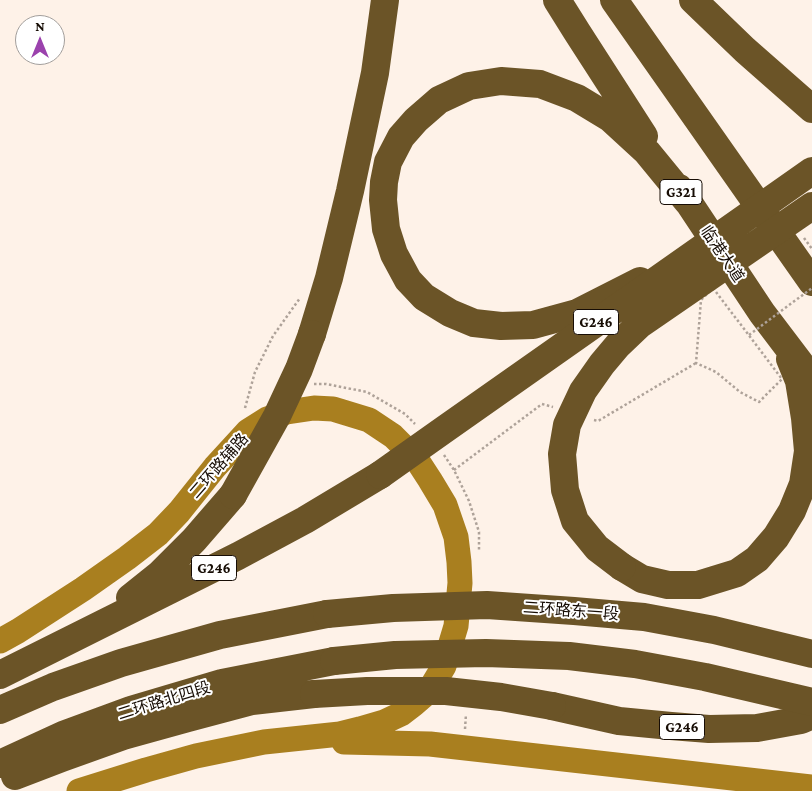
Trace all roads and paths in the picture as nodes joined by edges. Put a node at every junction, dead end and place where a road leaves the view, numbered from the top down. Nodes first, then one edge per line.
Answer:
1 (385, 0) edge
2 (557, 0) edge
3 (614, 0) edge
4 (693, 0) edge
5 (812, 109) edge
6 (812, 171) edge
7 (688, 202) junction
8 (812, 206) edge
9 (692, 254) junction
10 (812, 282) edge
11 (812, 288) edge
12 (303, 296) dead end
13 (755, 324) junction
14 (812, 379) edge
15 (312, 384) dead end
16 (250, 408) dead end
17 (418, 427) dead end
18 (443, 454) dead end
19 (479, 550) dead end
20 (0, 641) edge
21 (43, 654) junction
22 (812, 654) edge
23 (0, 675) edge
24 (812, 702) edge
25 (0, 710) edge
26 (466, 712) dead end
27 (812, 715) edge
28 (464, 732) dead end
29 (264, 742) junction
30 (0, 764) edge
31 (0, 782) edge
32 (812, 787) edge
33 (79, 791) edge

1 - 21 highway, bridge
2 - 7 highway, 临港大道 / G321
3 - 10 highway
4 - 5 highway
6 - 9 highway, G246, bridge
7 - 9 highway, bridge
7 - 13 highway, 临港大道 / G321
8 - 13 highway, bridge
9 - 21 highway, G246, bridge
11 - 13 path, bridge
12 - 16 path
13 - 13 path
13 - 14 highway, 临港大道 / G321
15 - 17 path
18 - 19 path
20 - 29 main road, 二环路辅路
21 - 23 highway, G246
22 - 25 highway, 二环路东一段, bridge
24 - 30 highway, 二环路北四段, bridge
26 - 28 path
27 - 31 highway, G246, bridge
29 - 32 main road
29 - 33 main road, 二环路辅路

